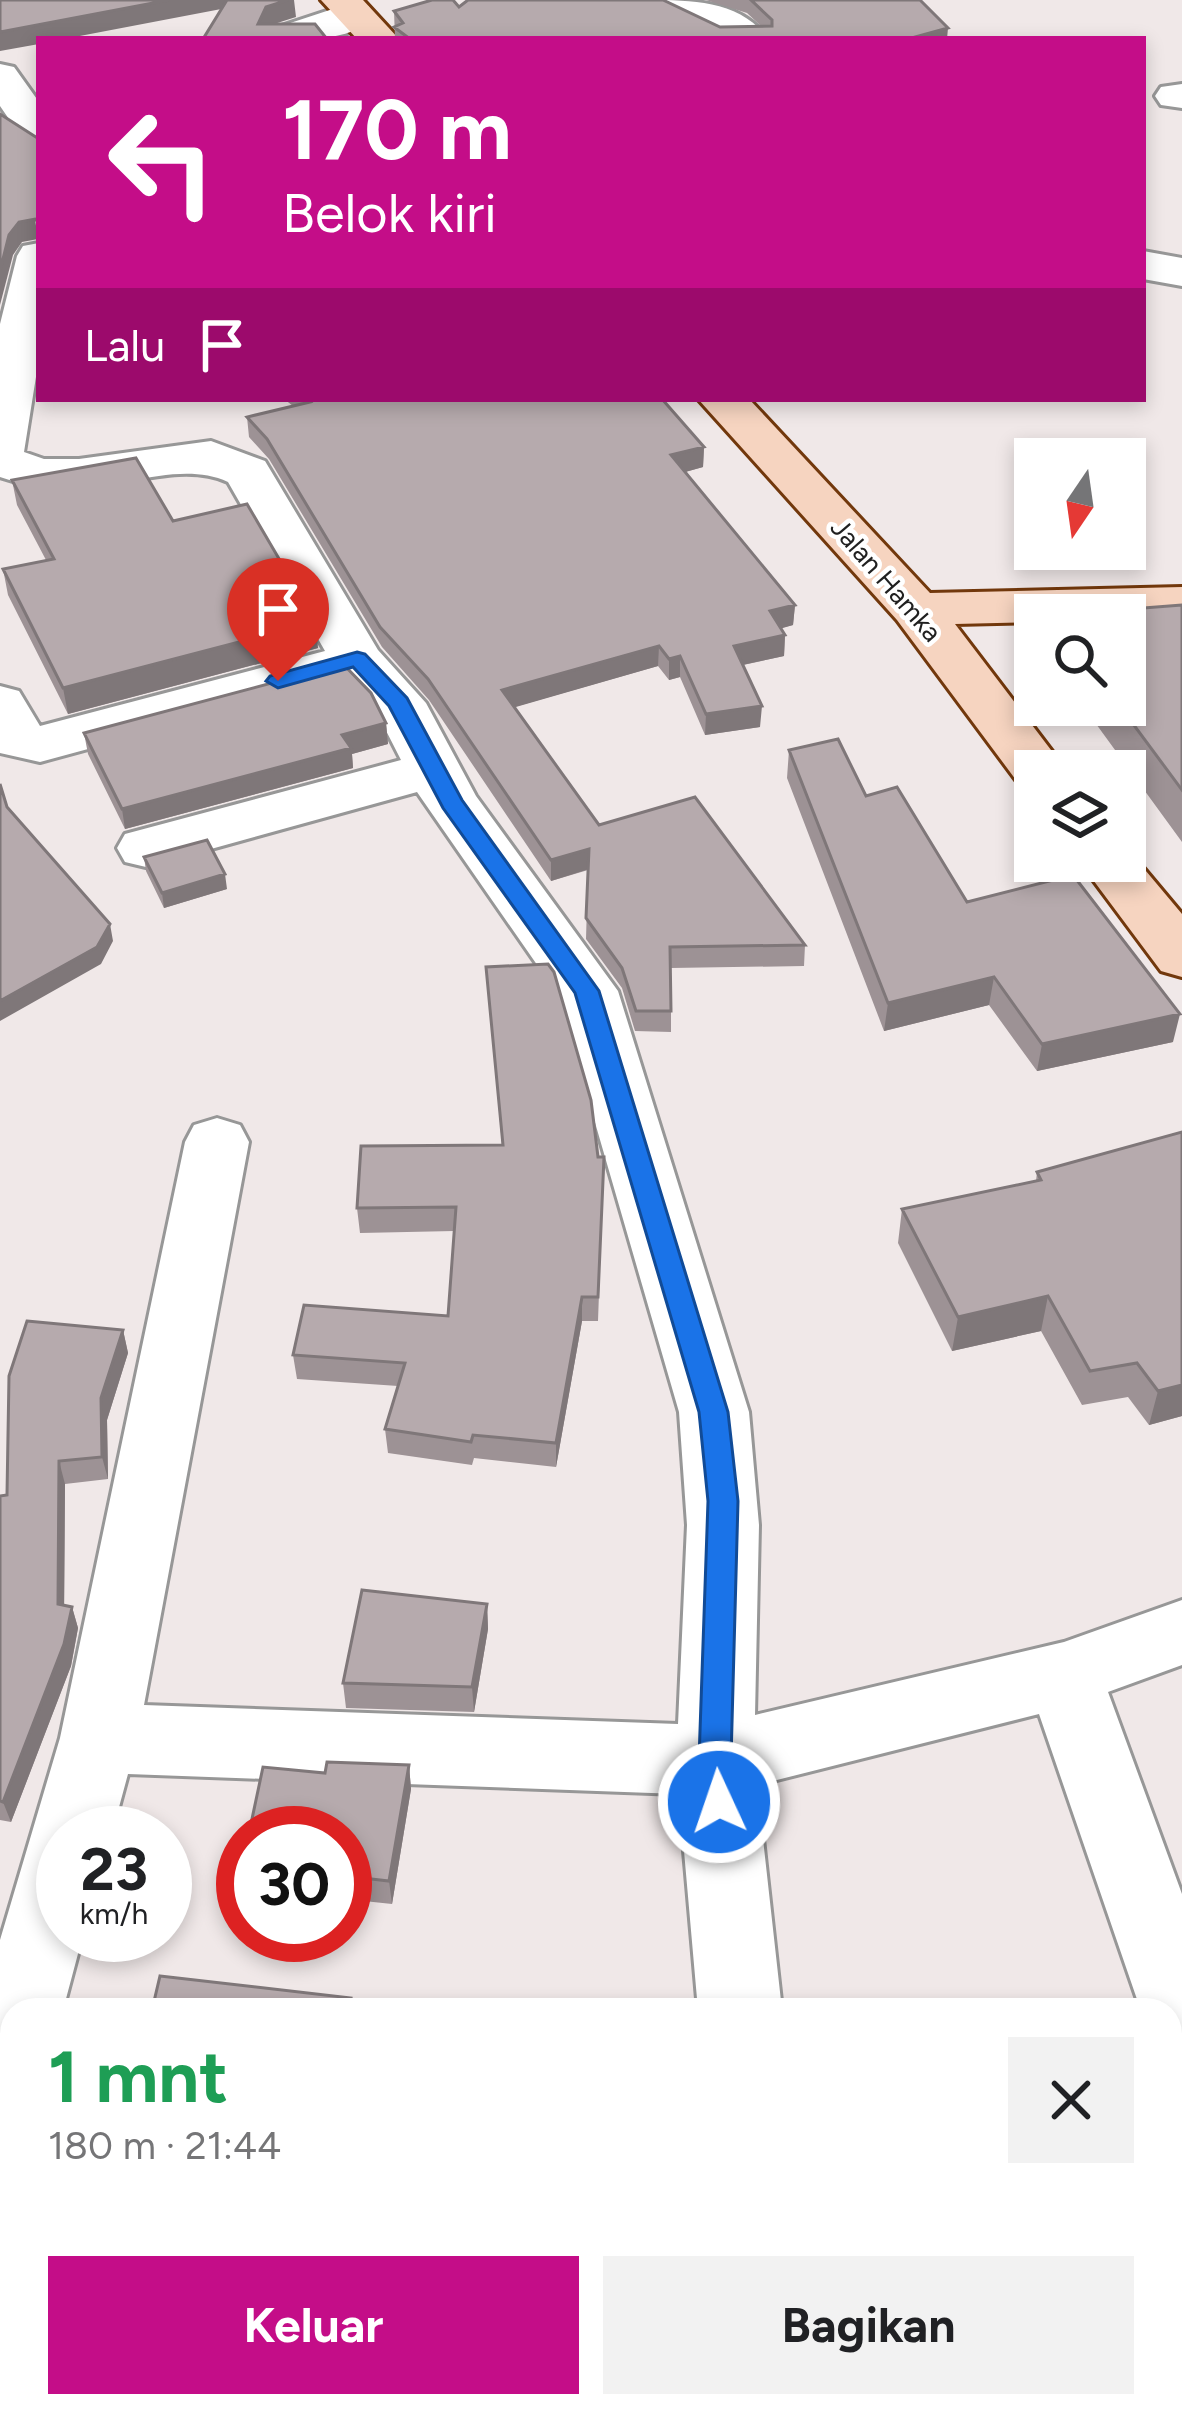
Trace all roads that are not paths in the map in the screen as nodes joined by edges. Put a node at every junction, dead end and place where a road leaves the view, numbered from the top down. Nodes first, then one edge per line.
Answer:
1 (406, 0) edge
2 (670, 0) edge
3 (362, 22) edge
4 (297, 36) edge
5 (744, 36) edge
6 (1146, 266) edge
7 (36, 269) edge
8 (1182, 272) edge
9 (725, 402) edge
10 (0, 451) edge
11 (0, 461) edge
12 (1182, 603) edge
13 (916, 609) junction
14 (357, 658) junction
15 (0, 703) edge
16 (1023, 750) edge
17 (434, 769) junction
18 (146, 848) dead end
19 (1136, 882) edge
20 (1163, 902) edge
21 (1182, 956) edge
22 (217, 1142) dead end
23 (1182, 1632) edge
24 (1064, 1675) junction
25 (99, 1738) junction
26 (715, 1760) junction
27 (80, 1806) edge
28 (36, 1958) edge
29 (24, 1998) edge
30 (739, 1998) edge
31 (1178, 1998) edge

1 - 3 street
2 - 5 street
3 - 4 street
6 - 8 street
7 - 10 street
9 - 13 street, Jalan Hamka
11 - 14 street
12 - 13 street
13 - 16 street, Jalan Hamka
14 - 15 street
14 - 17 street
17 - 18 street
17 - 26 street
19 - 20 street
20 - 21 street
22 - 25 street
23 - 24 street
24 - 26 street
24 - 31 street
25 - 26 street
25 - 27 street
26 - 30 street
28 - 29 street

